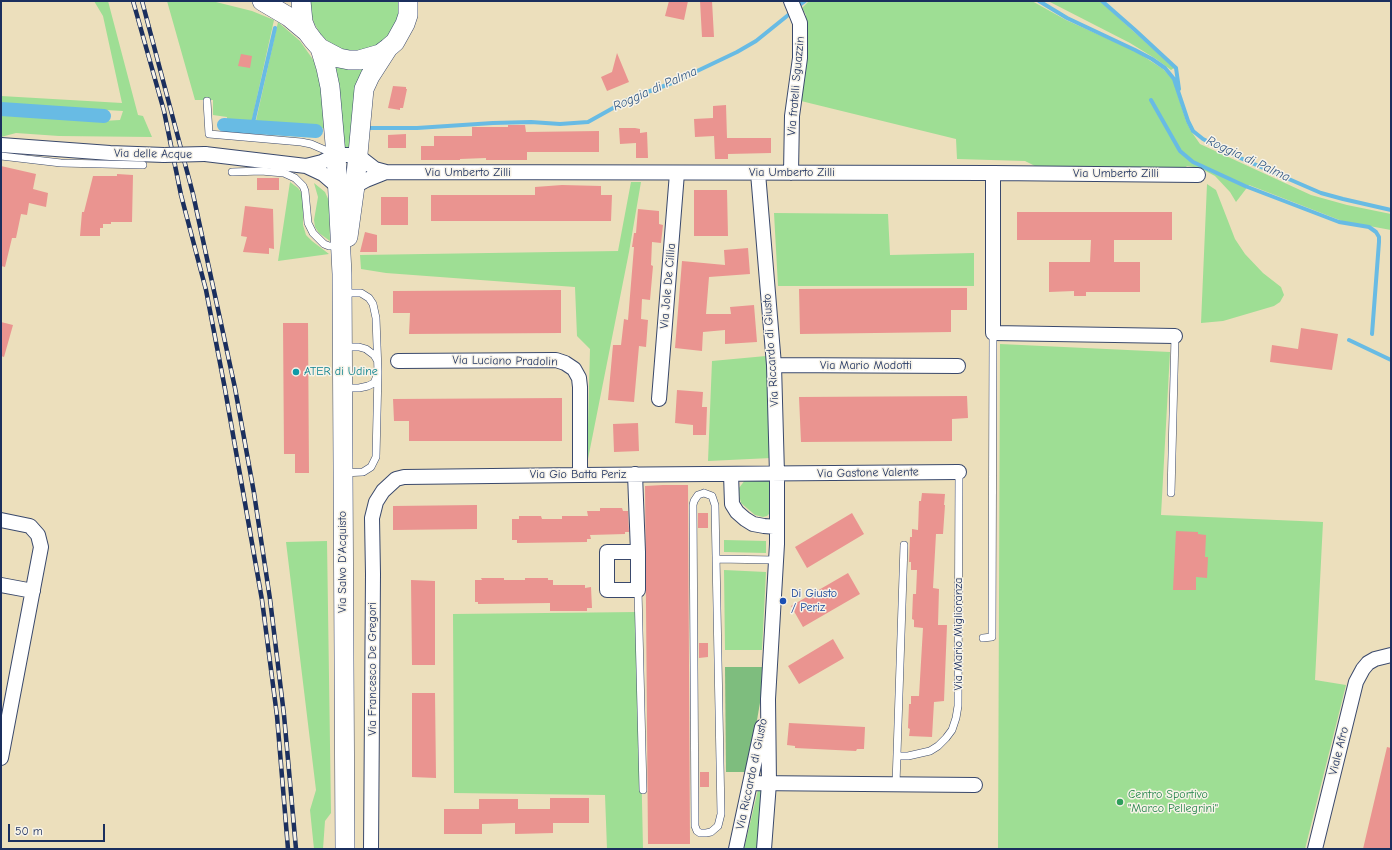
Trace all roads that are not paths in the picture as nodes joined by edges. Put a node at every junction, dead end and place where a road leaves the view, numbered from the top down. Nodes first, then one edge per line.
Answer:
1 (262, 1) edge
2 (301, 1) edge
3 (408, 1) edge
4 (793, 7) edge
5 (307, 32) junction
6 (320, 48) junction
7 (388, 48) junction
8 (207, 102) dead end
9 (1, 145) edge
10 (336, 155) junction
11 (357, 155) junction
12 (1, 156) edge
13 (143, 165) dead end
14 (306, 166) junction
15 (232, 172) dead end
16 (386, 172) junction
17 (677, 173) junction
18 (758, 173) junction
19 (791, 173) junction
20 (993, 173) junction
21 (1198, 175) dead end
22 (346, 186) junction
23 (343, 246) junction
24 (341, 293) junction
25 (993, 333) junction
26 (1175, 336) joint
27 (342, 347) junction
28 (398, 361) dead end
29 (378, 362) junction
30 (774, 365) junction
31 (958, 366) dead end
32 (378, 372) junction
33 (342, 388) junction
34 (659, 399) dead end
35 (959, 472) joint
36 (343, 473) junction
37 (635, 474) junction
38 (731, 474) junction
39 (777, 474) junction
40 (580, 475) junction
41 (382, 491) joint
42 (1171, 493) dead end
43 (1, 520) edge
44 (777, 527) junction
45 (904, 545) dead end
46 (638, 552) junction
47 (716, 559) junction
48 (776, 560) junction
49 (1, 585) edge
50 (638, 590) junction
51 (33, 591) junction
52 (983, 638) dead end
53 (1391, 655) edge
54 (768, 699) junction
55 (897, 756) junction
56 (1, 758) edge
57 (751, 783) junction
58 (769, 783) junction
59 (896, 784) junction
60 (975, 785) dead end
61 (643, 790) dead end
62 (345, 849) edge
63 (371, 849) edge
64 (736, 849) edge
65 (764, 849) edge
66 (1315, 849) edge

1 - 5 street
2 - 5 street
3 - 7 street
4 - 19 street, Via fratelli Sguazzin
5 - 6 street
6 - 7 street
6 - 10 street, Via Salvo D'Acquisto
7 - 11 street, Via Salvo D'Acquisto
8 - 10 lane
9 - 14 street, Via delle Acque, bridge
10 - 11 street
10 - 14 street, Via delle Acque
10 - 22 street, Via Salvo D'Acquisto
11 - 16 street, Via Umberto Zilli
11 - 22 street, Via Salvo D'Acquisto
12 - 13 lane
14 - 22 street, Via delle Acque
15 - 23 lane
16 - 17 street, Via Umberto Zilli
16 - 22 street, Via Umberto Zilli
17 - 18 street, Via Umberto Zilli
17 - 34 street, Via Jole De Cillia
18 - 19 street, Via Umberto Zilli
18 - 30 street, Via Riccardo di Giusto
19 - 20 street, Via Umberto Zilli
20 - 21 street, Via Umberto Zilli
20 - 25 street
22 - 23 street, Via Salvo D'Acquisto
23 - 24 street, Via Salvo D'Acquisto
24 - 27 street, Via Salvo D'Acquisto
24 - 29 lane
25 - 26 street
25 - 52 lane
26 - 42 lane
27 - 29 lane
27 - 33 street, Via Salvo D'Acquisto
28 - 40 street, Via Luciano Pradolin
29 - 32 lane
30 - 31 street, Via Mario Modotti
30 - 39 street, Via Riccardo di Giusto
32 - 33 lane
32 - 36 lane
33 - 36 street, Via Salvo D'Acquisto
35 - 39 street, Via Gastone Valente
35 - 55 lane, Via Mario Miglioranza
36 - 62 street, Via Salvo D'Acquisto
37 - 38 street, Via Gio Batta Periz
37 - 40 street, Via Gio Batta Periz
37 - 46 street
38 - 39 street, Via Gio Batta Periz
38 - 44 street
39 - 44 street, Via Riccardo di Giusto
40 - 41 street, Via Gio Batta Periz
41 - 63 street, Via Francesco De Gregori
43 - 51 street
44 - 48 street, Via Riccardo di Giusto
45 - 55 lane
46 - 50 street
46 - 50 street
47 - 47 lane
47 - 48 lane
48 - 54 street, Via Riccardo di Giusto
49 - 51 street
50 - 61 lane
51 - 56 street
53 - 66 street, Viale Afro
54 - 57 street, Via Riccardo di Giusto
54 - 58 street, Via Riccardo di Giusto
55 - 59 lane
57 - 58 street
57 - 64 street, Via Riccardo di Giusto
58 - 59 street
58 - 65 street, Via Riccardo di Giusto
59 - 60 street

